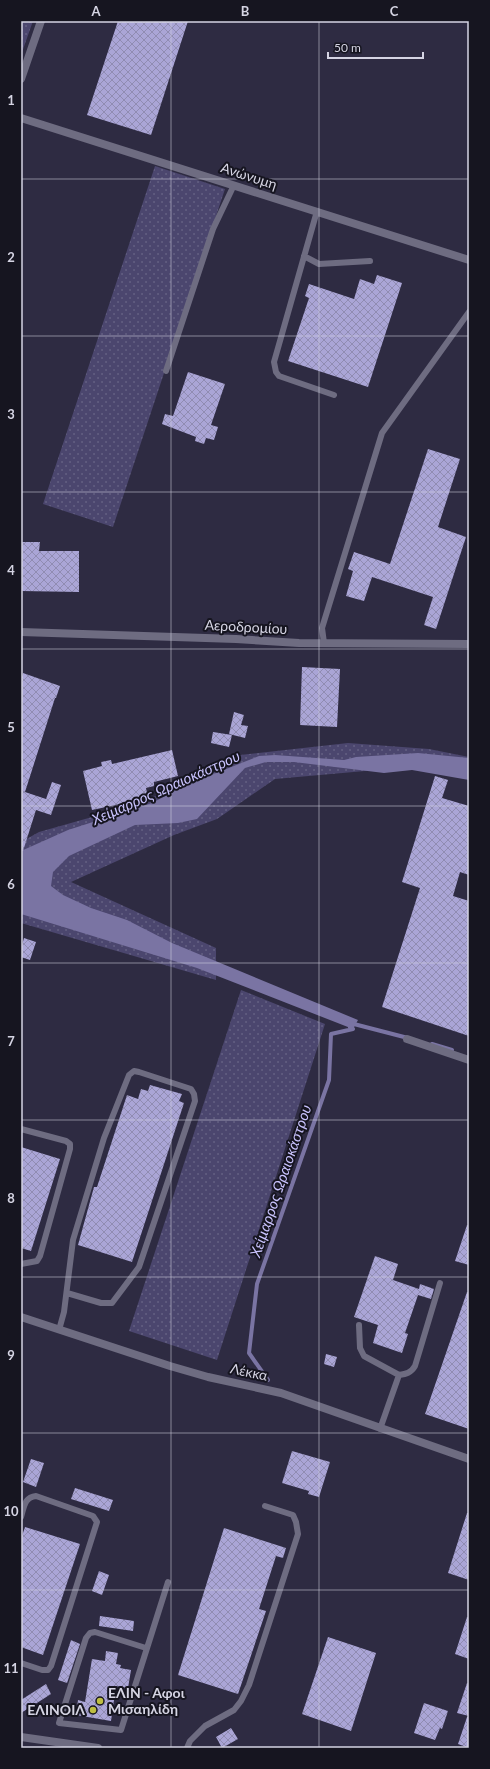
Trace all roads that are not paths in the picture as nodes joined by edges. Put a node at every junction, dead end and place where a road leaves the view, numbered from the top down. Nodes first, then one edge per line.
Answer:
1 (42, 21) edge
2 (21, 79) edge
3 (21, 118) edge
4 (234, 185) junction
5 (317, 211) junction
6 (304, 256) junction
7 (370, 260) dead end
8 (469, 260) edge
9 (469, 312) edge
10 (166, 371) dead end
11 (334, 395) dead end
12 (21, 632) edge
13 (324, 643) junction
14 (469, 644) edge
15 (407, 1039) dead end
16 (469, 1060) edge
17 (21, 1129) edge
18 (21, 1264) edge
19 (440, 1283) dead end
20 (67, 1293) junction
21 (21, 1317) edge
22 (358, 1326) dead end
23 (59, 1330) junction
24 (398, 1375) junction
25 (380, 1429) junction
26 (469, 1459) edge
27 (265, 1506) dead end
28 (21, 1517) edge
29 (168, 1582) dead end
30 (146, 1648) junction
31 (21, 1664) edge
32 (21, 1737) edge
33 (98, 1748) edge
34 (186, 1748) edge

1 - 2 street
3 - 4 street, Ανώνυμη
4 - 5 street, Ανώνυμη
4 - 10 lane
5 - 6 lane
5 - 8 street, Ανώνυμη
6 - 7 lane
6 - 11 lane
9 - 13 lane
12 - 13 street, Αεροδρομίου
13 - 14 street, Αεροδρομίου
15 - 16 street
17 - 18 lane
19 - 24 lane
20 - 20 lane
20 - 23 lane
21 - 23 street, Λέκκα
22 - 24 lane
23 - 25 street, Λέκκα
24 - 25 lane
25 - 26 street, Λέκκα
27 - 34 lane
28 - 31 lane
29 - 30 lane
30 - 30 lane
32 - 33 street

